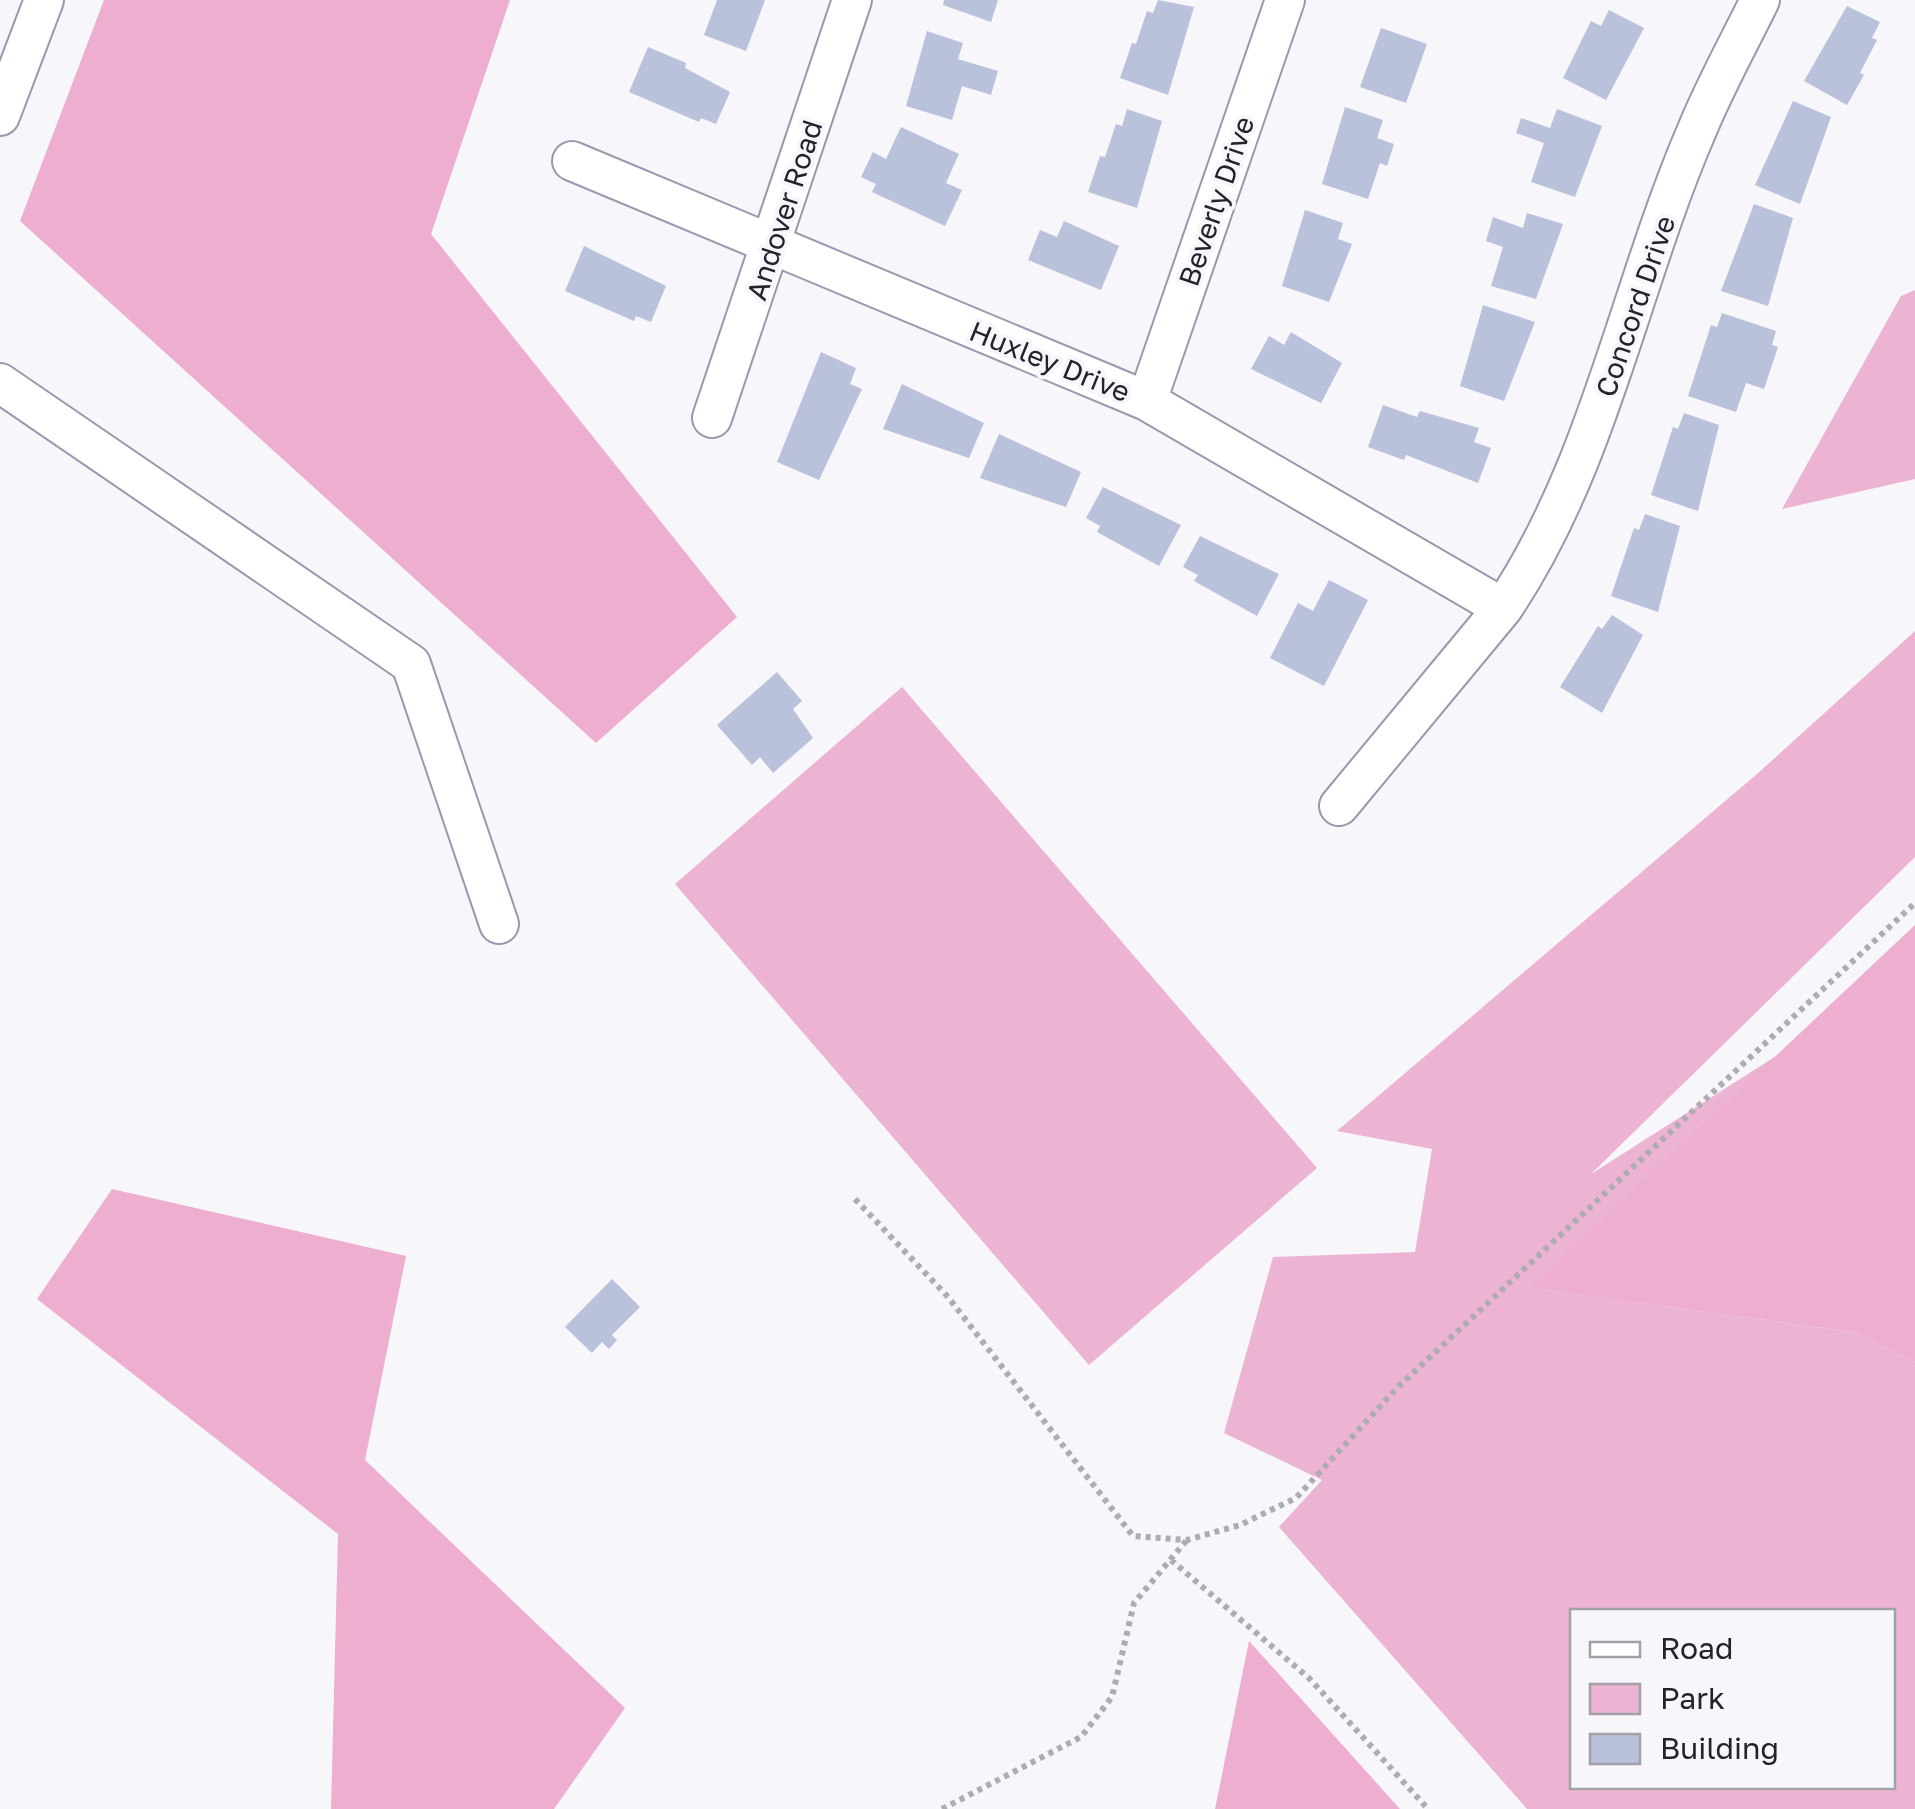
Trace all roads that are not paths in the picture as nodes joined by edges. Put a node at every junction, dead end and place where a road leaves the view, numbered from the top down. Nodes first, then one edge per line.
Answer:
1 (44, 0) edge
2 (852, 0) edge
3 (1285, 0) edge
4 (1760, 0) edge
5 (0, 116) edge
6 (572, 161) dead end
7 (773, 246) junction
8 (0, 383) edge
9 (1148, 401) junction
10 (712, 418) dead end
11 (1503, 608) junction
12 (1339, 806) dead end
13 (499, 924) dead end

1 - 5 street
2 - 7 street, Andover Road
3 - 9 street, Beverly Drive
4 - 11 street, Concord Drive
6 - 7 street, Huxley Drive
7 - 9 street, Huxley Drive
7 - 10 street, Andover Road
8 - 13 street
9 - 11 street, Huxley Drive
11 - 12 street, Concord Drive

